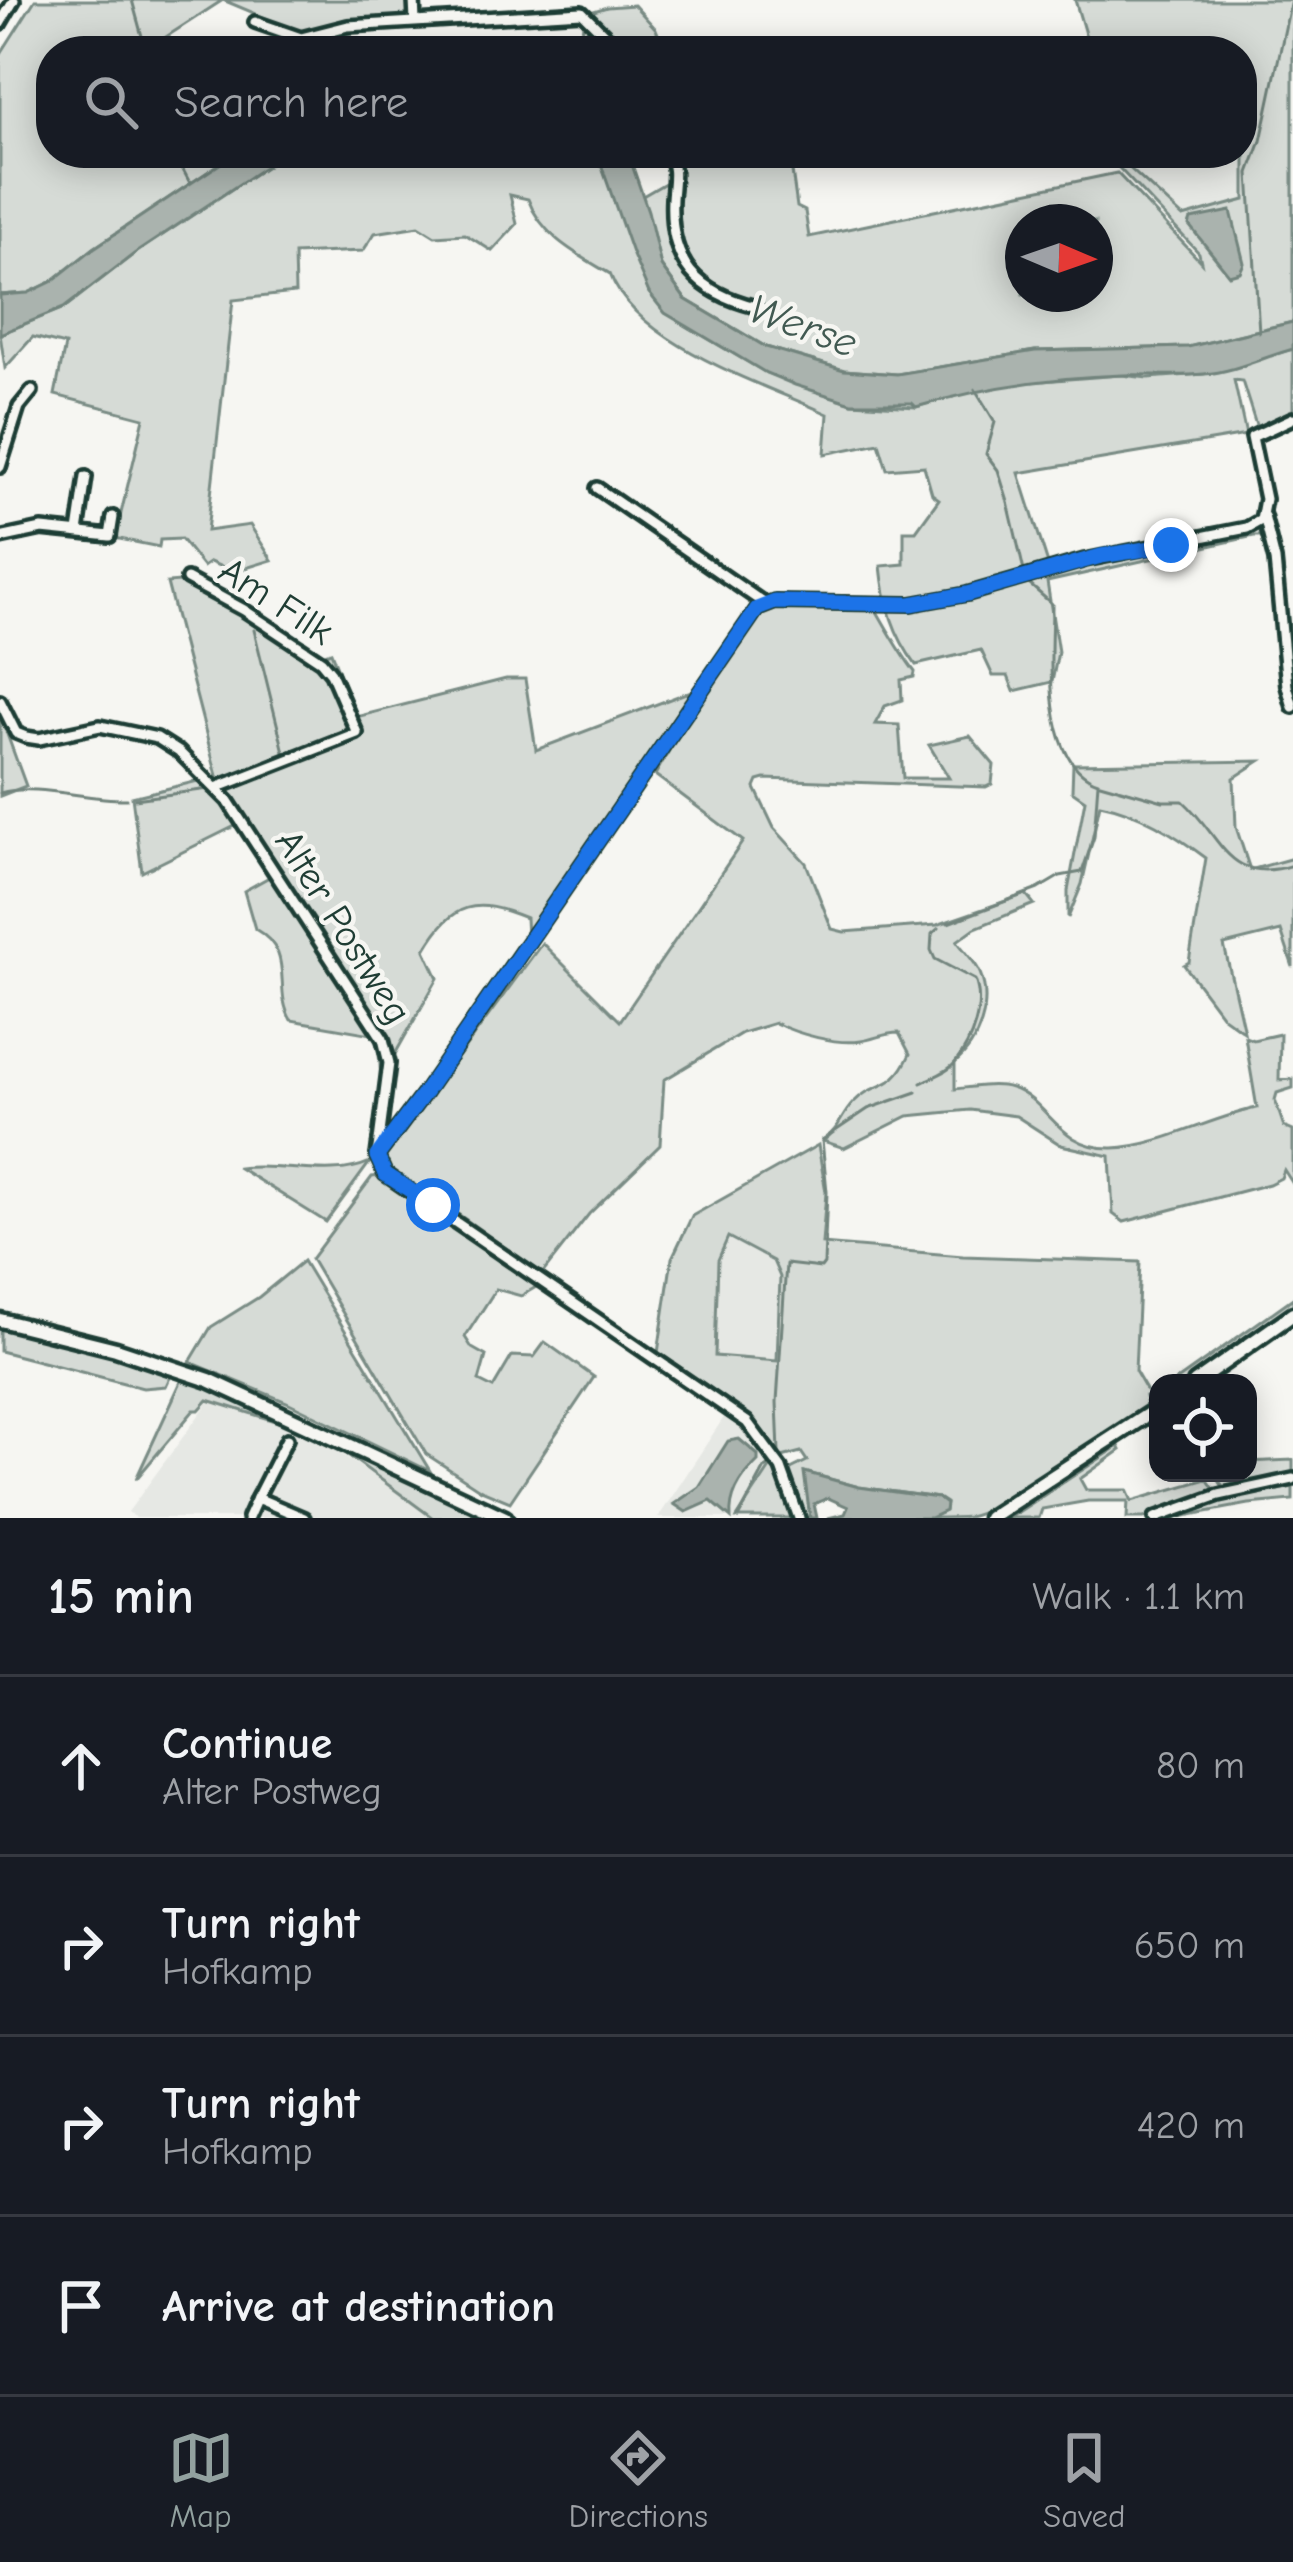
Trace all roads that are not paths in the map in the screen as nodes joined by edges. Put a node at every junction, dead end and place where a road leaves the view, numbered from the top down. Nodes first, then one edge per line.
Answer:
1 (14, 0) edge
2 (414, 0) edge
3 (415, 21) junction
4 (255, 22) dead end
5 (0, 24) edge
6 (295, 36) edge
7 (308, 36) edge
8 (606, 36) edge
9 (675, 168) edge
10 (756, 307) dead end
11 (32, 391) dead end
12 (1293, 418) edge
13 (0, 467) edge
14 (86, 478) dead end
15 (597, 488) dead end
16 (113, 517) dead end
17 (1264, 517) junction
18 (78, 532) junction
19 (0, 538) edge
20 (187, 579) dead end
21 (765, 604) junction
22 (0, 701) edge
23 (1293, 707) edge
24 (216, 788) junction
25 (377, 1156) junction
26 (1293, 1315) edge
27 (0, 1320) edge
28 (1209, 1374) edge
29 (1149, 1414) edge
30 (286, 1439) dead end
31 (1293, 1480) edge
32 (257, 1498) junction
33 (248, 1518) edge
34 (304, 1518) edge
35 (505, 1518) edge
36 (799, 1518) edge
37 (989, 1518) edge
38 (1155, 1518) edge

1 - 5 street
2 - 3 street
3 - 7 street
3 - 8 street
4 - 6 street
9 - 10 street
11 - 13 street
12 - 17 street
14 - 18 street
15 - 21 street
16 - 18 street
17 - 21 street
17 - 23 street
18 - 19 street
20 - 24 street, Am Filk
21 - 25 street
22 - 24 street, Alter Postweg
24 - 25 street, Alter Postweg
25 - 36 street
26 - 28 main road
27 - 35 main road
29 - 37 main road
30 - 32 street
31 - 38 street
32 - 33 street
32 - 34 street

